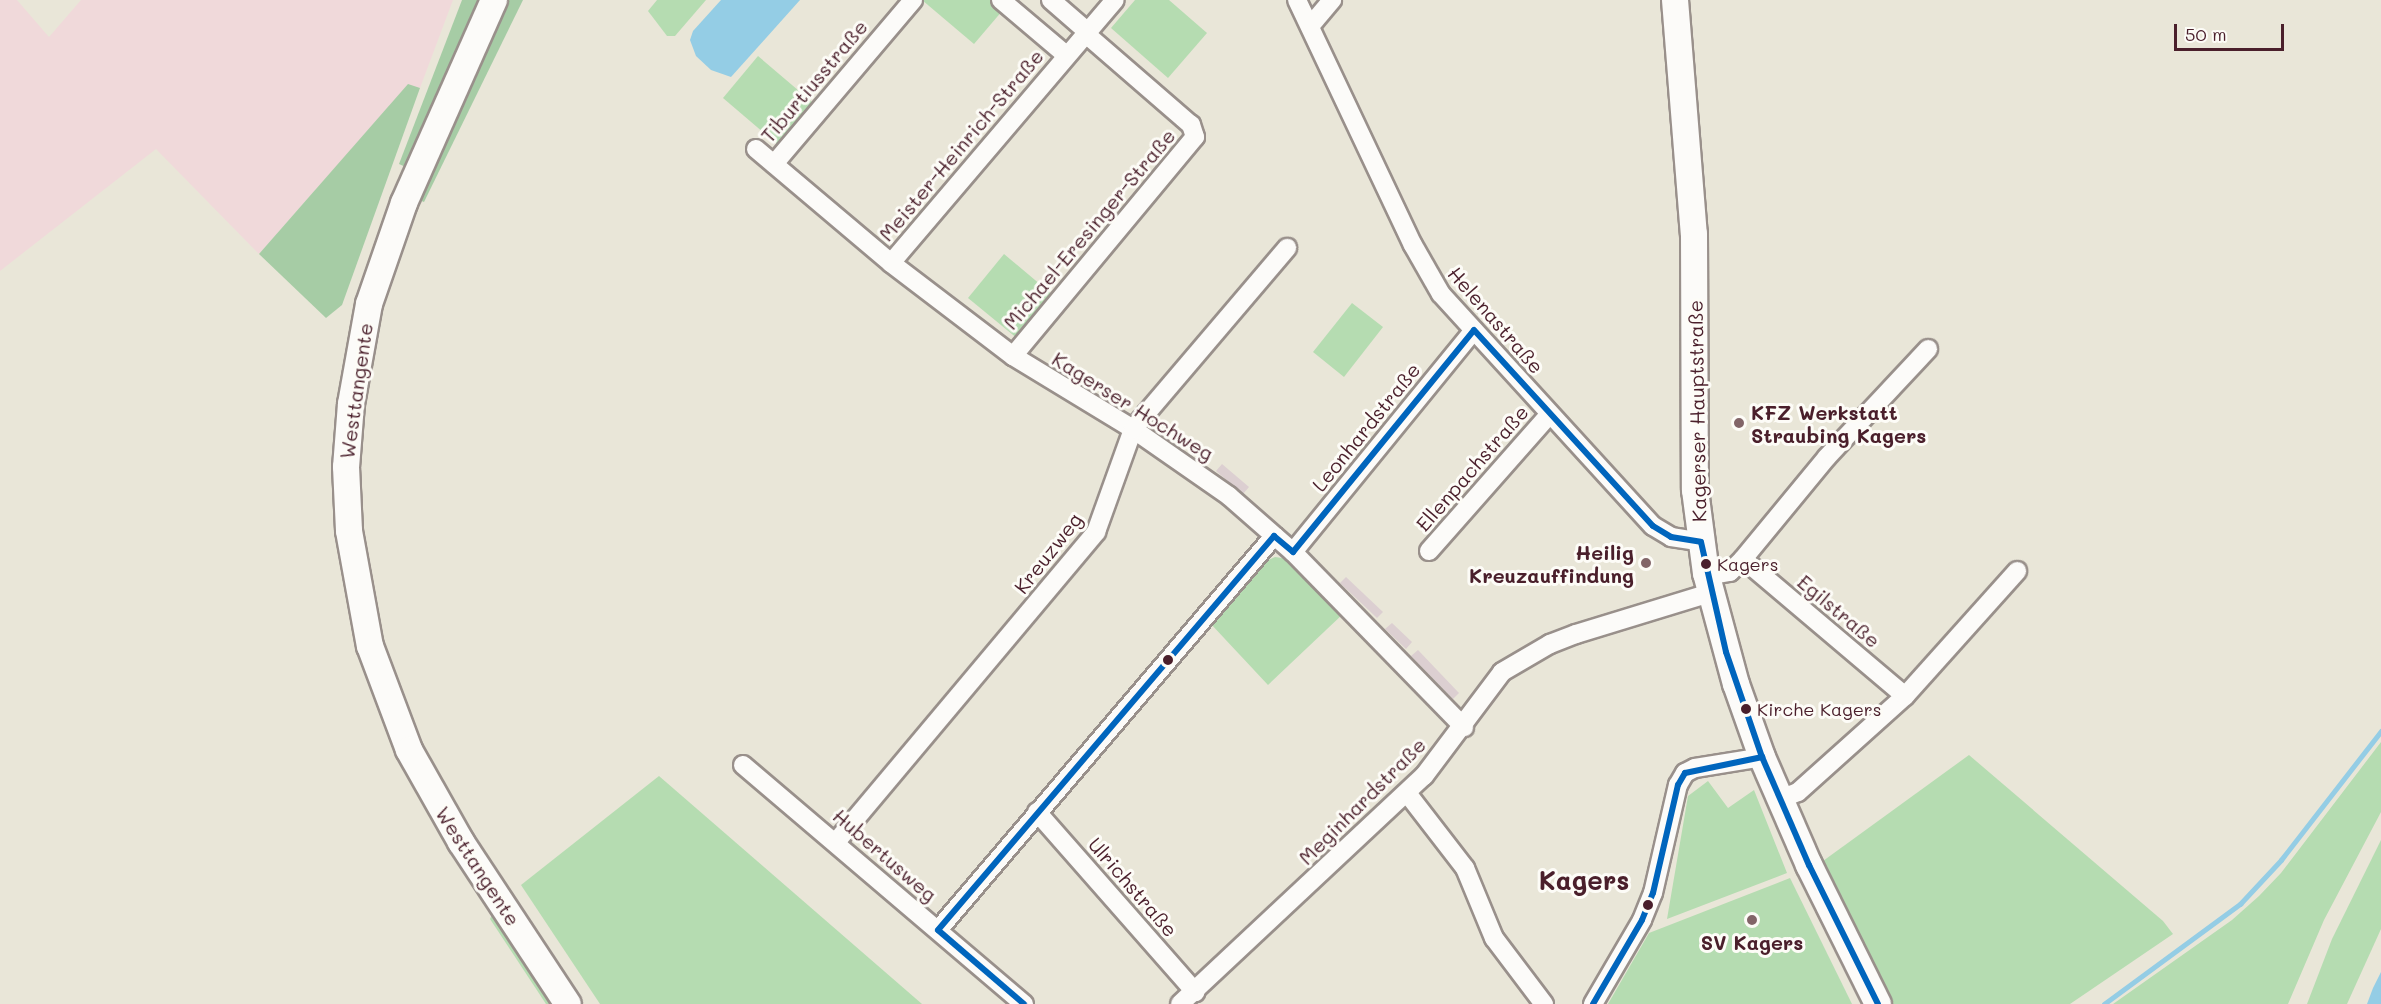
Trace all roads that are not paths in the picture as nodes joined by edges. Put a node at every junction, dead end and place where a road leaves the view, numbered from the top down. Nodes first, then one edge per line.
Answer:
1 (494, 0) edge
2 (913, 0) edge
3 (1001, 0) edge
4 (1051, 0) edge
5 (1115, 0) edge
6 (1297, 0) edge
7 (1332, 0) edge
8 (1675, 0) edge
9 (1311, 25) junction
10 (1087, 33) junction
11 (1066, 55) junction
12 (756, 149) dead end
13 (774, 164) junction
14 (1287, 248) dead end
15 (891, 263) junction
16 (1474, 330) junction
17 (1928, 349) dead end
18 (1013, 356) junction
19 (1549, 415) junction
20 (1133, 429) junction
21 (1274, 536) junction
22 (1701, 542) junction
23 (1429, 551) dead end
24 (1293, 552) junction
25 (1743, 559) junction
26 (2017, 572) dead end
27 (1709, 584) junction
28 (1905, 696) junction
29 (1464, 727) junction
30 (1762, 757) junction
31 (743, 765) dead end
32 (1407, 793) junction
33 (1780, 799) junction
34 (1037, 812) junction
35 (836, 842) junction
36 (938, 930) junction
37 (1195, 992) junction
38 (568, 1004) edge
39 (1024, 1004) edge
40 (1180, 1004) edge
41 (1544, 1004) edge
42 (1593, 1004) edge
43 (1878, 1004) edge

1 - 38 main road, Westtangente
2 - 13 street, Tiburtiusstraße
3 - 11 street, Meister-Heinrich-Straße
4 - 10 street
5 - 10 street, Meister-Heinrich-Straße
6 - 9 street, Helenastraße
7 - 9 street
8 - 22 main road, Kagerser Hauptstraße
9 - 16 street, Helenastraße
10 - 11 street, Meister-Heinrich-Straße
10 - 18 street, Michael-Eresinger-Straße
11 - 15 street, Meister-Heinrich-Straße
12 - 13 street, Kagerser Hochweg
13 - 15 street, Kagerser Hochweg
14 - 20 street, Kreuzweg
15 - 18 street, Kagerser Hochweg
16 - 19 street, Helenastraße
16 - 24 street, Leonhardstraße
17 - 25 street, Meginhardstraße
18 - 20 street, Kagerser Hochweg
19 - 22 street, Helenastraße
19 - 23 street, Ellenpachstraße
20 - 21 street, Kagerser Hochweg
20 - 35 street, Kreuzweg
21 - 24 street, Kagerser Hochweg
21 - 34 street
22 - 27 main road, Kagerser Hauptstraße
24 - 29 street, Kagerser Hochweg
25 - 27 street, Meginhardstraße
25 - 28 street, Egilstraße
26 - 28 street
27 - 29 street, Meginhardstraße
27 - 30 main road, Kagerser Hauptstraße
28 - 33 street
29 - 32 street, Meginhardstraße
30 - 33 main road, Kagerser Hauptstraße
30 - 42 street
31 - 35 street, Hubertusweg
32 - 37 street, Meginhardstraße
32 - 41 street
33 - 43 main road, Kagerser Hauptstraße
34 - 36 street
34 - 37 street, Ulrichstraße
35 - 36 street, Hubertusweg
36 - 39 street, Hubertusweg
37 - 40 street, Meginhardstraße

